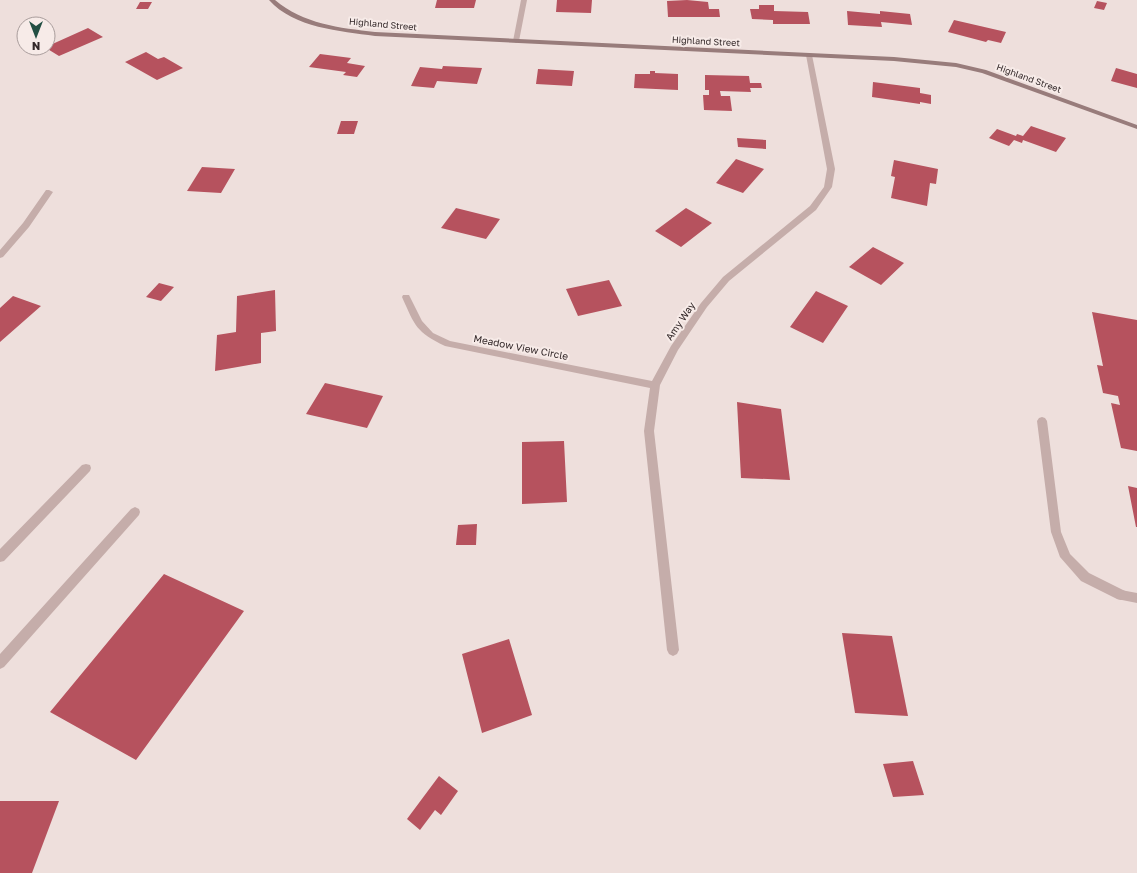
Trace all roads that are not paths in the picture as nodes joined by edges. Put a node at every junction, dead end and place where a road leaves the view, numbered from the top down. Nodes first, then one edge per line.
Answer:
1 (272, 0) edge
2 (524, 0) edge
3 (516, 41) junction
4 (809, 55) junction
5 (1137, 127) edge
6 (49, 192) dead end
7 (0, 255) edge
8 (406, 297) dead end
9 (655, 385) junction
10 (1042, 421) dead end
11 (86, 468) dead end
12 (135, 512) dead end
13 (0, 557) edge
14 (1137, 598) edge
15 (673, 650) dead end
16 (0, 663) edge

1 - 3 street, Highland Street
2 - 3 street
3 - 4 street, Highland Street
4 - 5 street, Highland Street
4 - 9 street, Amy Way
6 - 7 street
8 - 9 street, Meadow View Circle
9 - 15 street, Amy Way
10 - 14 street
11 - 13 street
12 - 16 street

